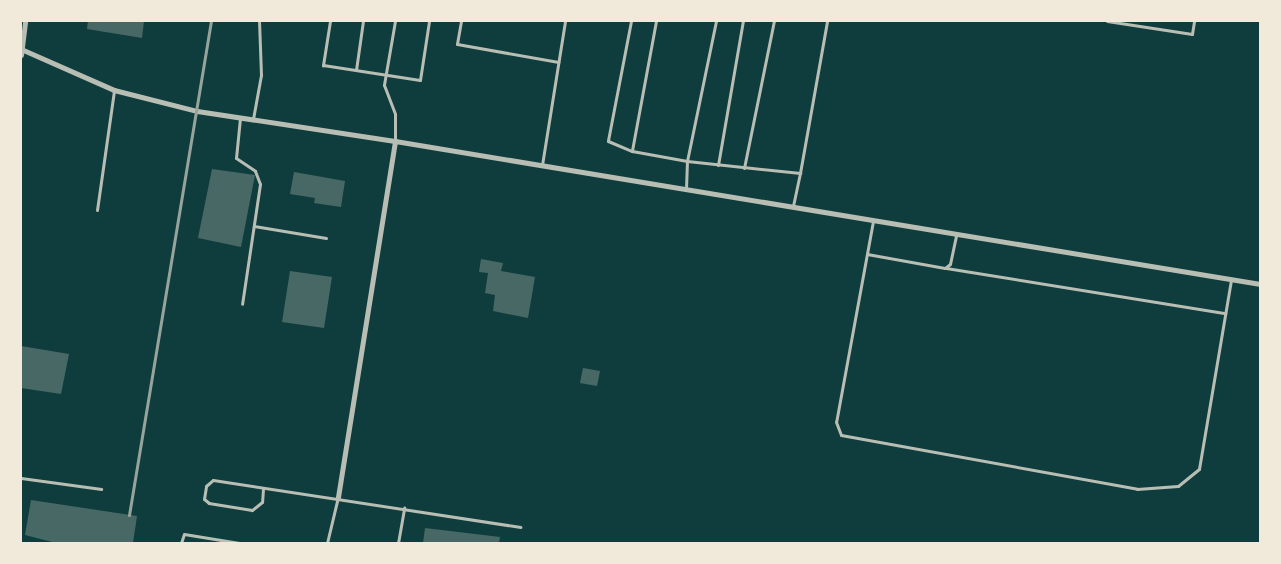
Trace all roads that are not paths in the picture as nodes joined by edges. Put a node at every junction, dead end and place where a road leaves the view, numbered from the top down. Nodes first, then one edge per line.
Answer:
1 (25, 21) edge
2 (259, 21) edge
3 (330, 21) edge
4 (364, 21) edge
5 (395, 21) edge
6 (429, 21) edge
7 (461, 21) edge
8 (565, 21) edge
9 (630, 21) edge
10 (656, 21) edge
11 (716, 21) edge
12 (743, 21) edge
13 (774, 21) edge
14 (827, 21) edge
15 (1107, 21) edge
16 (1194, 21) edge
17 (22, 49) edge
18 (21, 55) edge
19 (558, 62) junction
20 (356, 70) junction
21 (386, 75) junction
22 (114, 90) junction
23 (240, 117) junction
24 (253, 120) junction
25 (395, 141) junction
26 (632, 151) junction
27 (686, 161) junction
28 (542, 165) junction
29 (718, 165) junction
30 (744, 168) junction
31 (800, 173) junction
32 (686, 190) junction
33 (792, 208) junction
34 (97, 210) dead end
35 (873, 221) junction
36 (254, 226) junction
37 (956, 235) junction
38 (326, 238) dead end
39 (867, 254) junction
40 (946, 268) junction
41 (1231, 280) junction
42 (1260, 284) edge
43 (242, 304) dead end
44 (1226, 313) junction
45 (21, 478) edge
46 (101, 489) dead end
47 (263, 489) junction
48 (338, 497) junction
49 (404, 508) junction
50 (520, 526) dead end
51 (181, 543) edge
52 (239, 543) edge
53 (326, 543) edge
54 (398, 543) edge

1 - 17 street
2 - 24 lane
3 - 20 lane
4 - 20 lane
5 - 21 lane
6 - 21 lane
7 - 19 lane
8 - 19 lane
9 - 26 lane
10 - 26 lane
11 - 27 lane
12 - 29 lane
13 - 30 lane
14 - 31 lane
15 - 16 lane
17 - 18 street
17 - 22 street
19 - 28 lane
20 - 21 lane
21 - 25 lane
22 - 23 street
22 - 34 lane
23 - 24 street
23 - 36 lane
24 - 25 street
25 - 28 street
25 - 48 street
26 - 27 lane
27 - 29 lane
27 - 32 lane
28 - 32 street
29 - 30 lane
30 - 31 lane
31 - 33 lane
32 - 33 street
33 - 35 street
35 - 37 street
35 - 39 lane
36 - 38 lane
36 - 43 lane
37 - 40 lane
37 - 41 street
39 - 40 lane
39 - 44 lane
40 - 44 lane
41 - 42 street
41 - 44 lane
45 - 46 lane
47 - 47 lane
47 - 48 lane
48 - 49 lane
48 - 53 lane
49 - 50 lane
49 - 54 lane
51 - 52 lane

